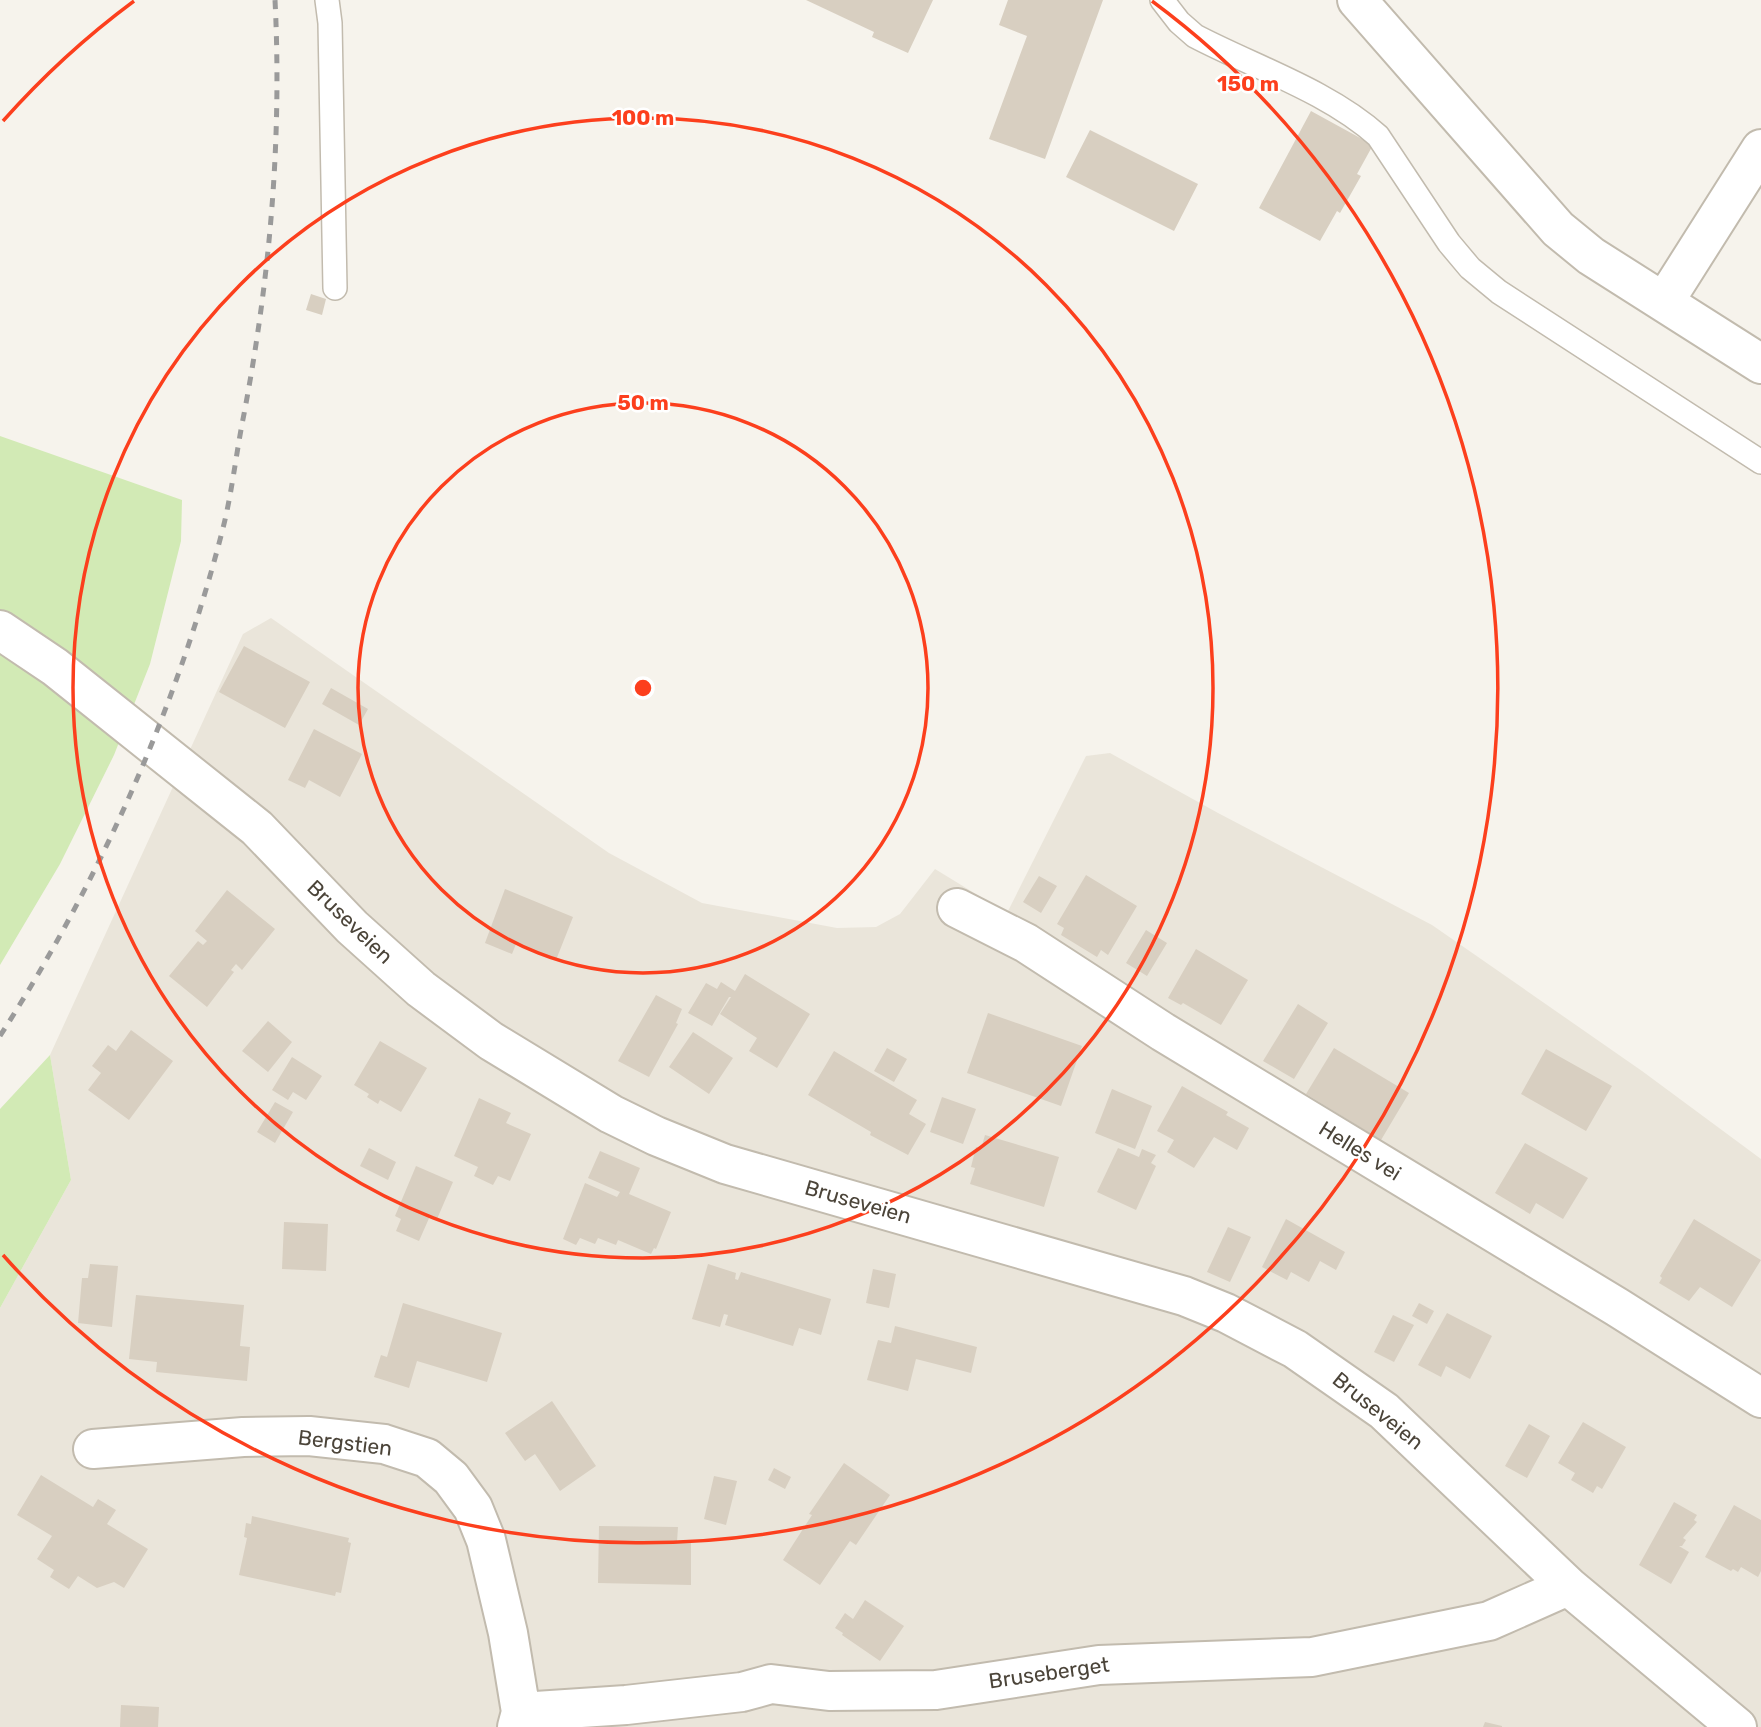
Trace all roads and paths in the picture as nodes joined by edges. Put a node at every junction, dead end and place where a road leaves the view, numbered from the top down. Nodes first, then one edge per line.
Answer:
1 (327, 0) edge
2 (1162, 0) edge
3 (1357, 0) edge
4 (1761, 149) edge
5 (335, 288) dead end
6 (1664, 302) junction
7 (1761, 364) edge
8 (1761, 462) edge
9 (0, 630) edge
10 (957, 908) dead end
11 (1761, 1398) edge
12 (93, 1449) dead end
13 (1568, 1586) junction
14 (519, 1719) edge
15 (1737, 1727) edge

1 - 5 lane
2 - 8 lane
3 - 6 street
4 - 6 street
6 - 7 street
9 - 13 street, Bruseveien
10 - 11 street, Helles vei
12 - 14 street, Bergstien
13 - 14 street, Bruseberget
13 - 15 street, Bruseveien

